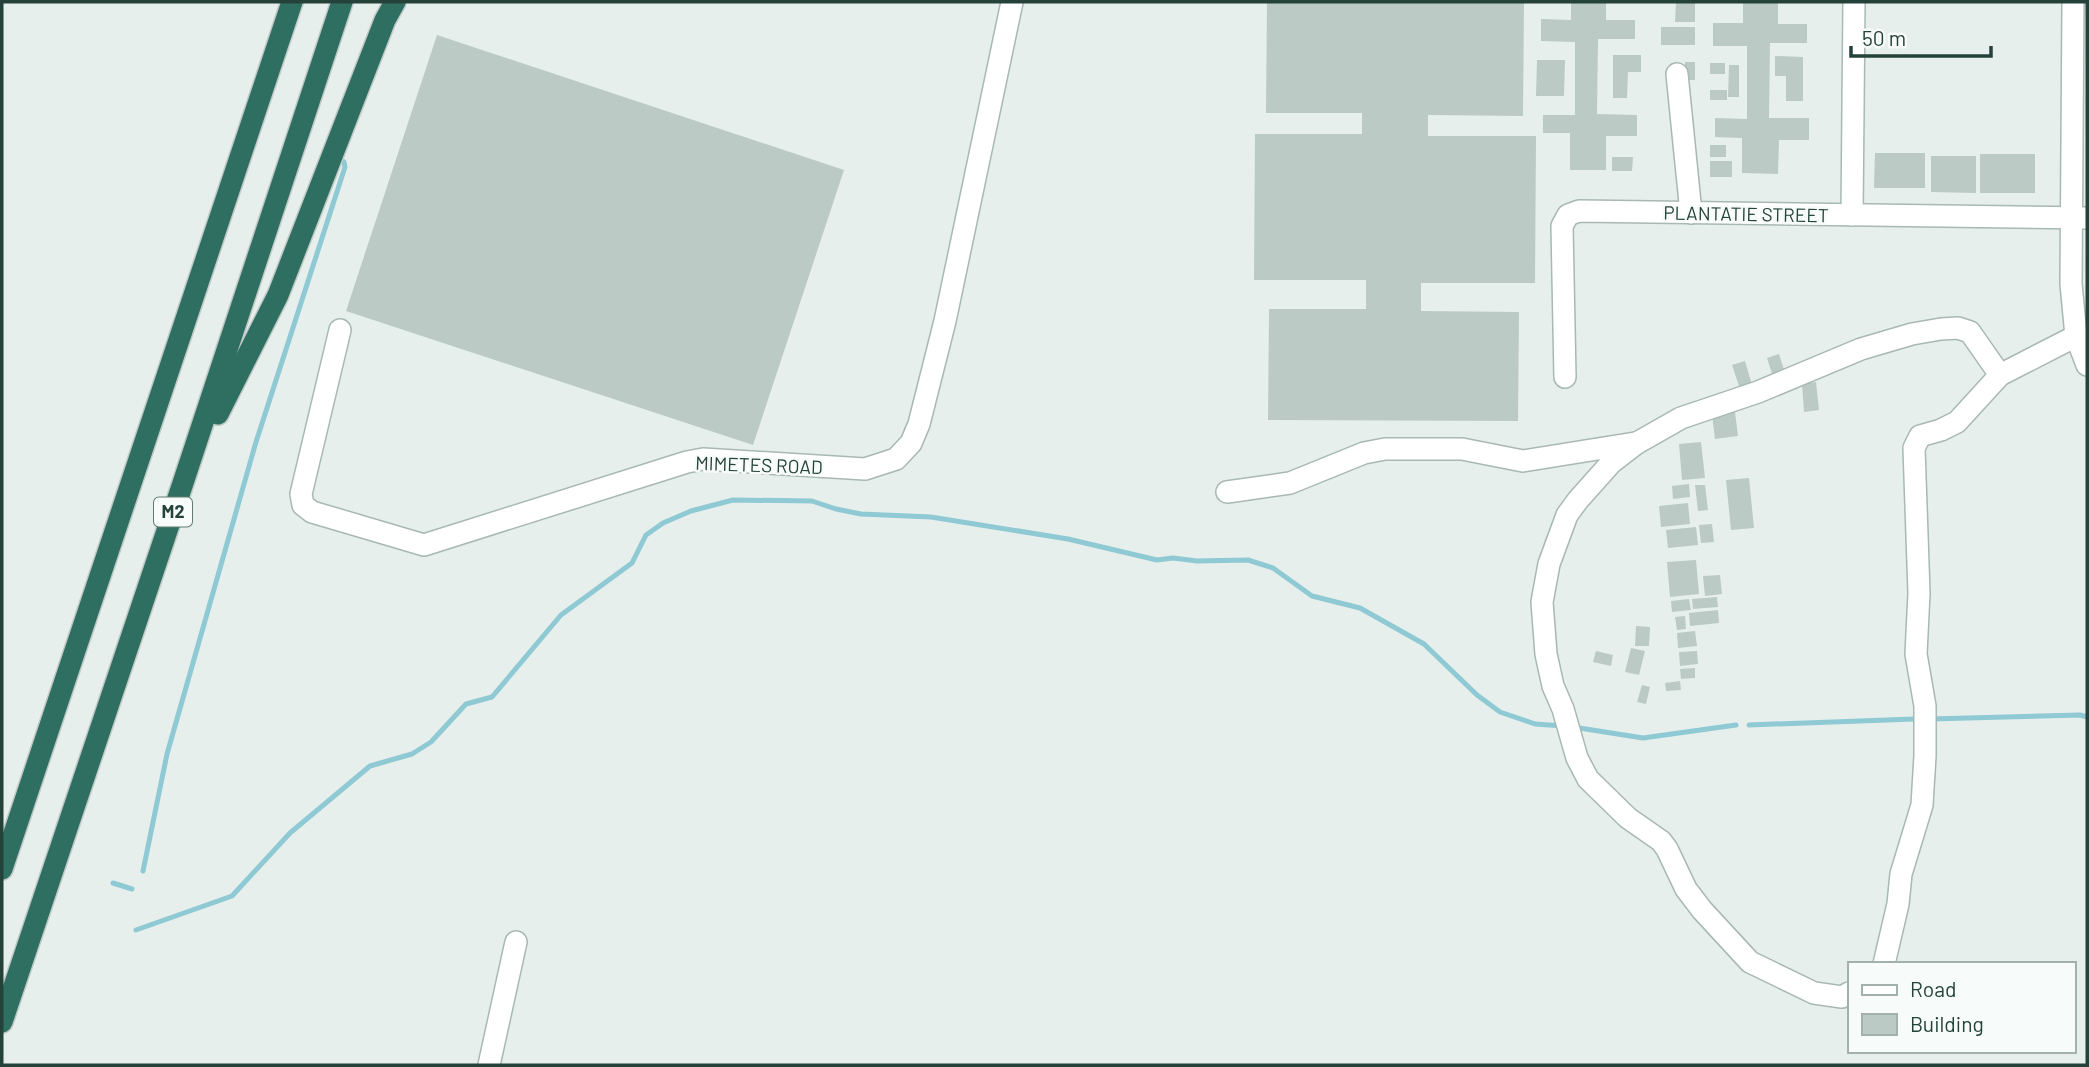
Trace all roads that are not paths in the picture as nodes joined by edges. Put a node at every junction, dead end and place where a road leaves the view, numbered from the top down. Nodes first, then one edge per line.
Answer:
1 (292, 2) edge
2 (342, 2) edge
3 (395, 2) edge
4 (1012, 2) edge
5 (1854, 2) edge
6 (2073, 2) edge
7 (1677, 74) dead end
8 (1691, 214) junction
9 (1852, 215) junction
10 (2078, 218) edge
11 (340, 330) dead end
12 (2076, 336) junction
13 (2087, 365) edge
14 (2000, 375) junction
15 (1565, 377) dead end
16 (1637, 443) junction
17 (183, 483) junction
18 (1227, 492) dead end
19 (2, 869) edge
20 (516, 942) dead end
21 (1884, 962) edge
22 (1848, 994) edge
23 (2, 1022) edge
24 (489, 1065) edge

1 - 19 highway, M2
2 - 17 highway, M2
3 - 17 highway
4 - 11 street, MIMETES ROAD
5 - 9 street
6 - 10 street
7 - 8 street
8 - 9 street, PLANTATIE STREET
8 - 15 street, PLANTATIE STREET
9 - 10 street, PLANTATIE STREET
10 - 12 street
12 - 13 street
12 - 14 street
14 - 16 street
14 - 21 street
16 - 18 street
16 - 22 street
17 - 23 highway, M2
20 - 24 street

